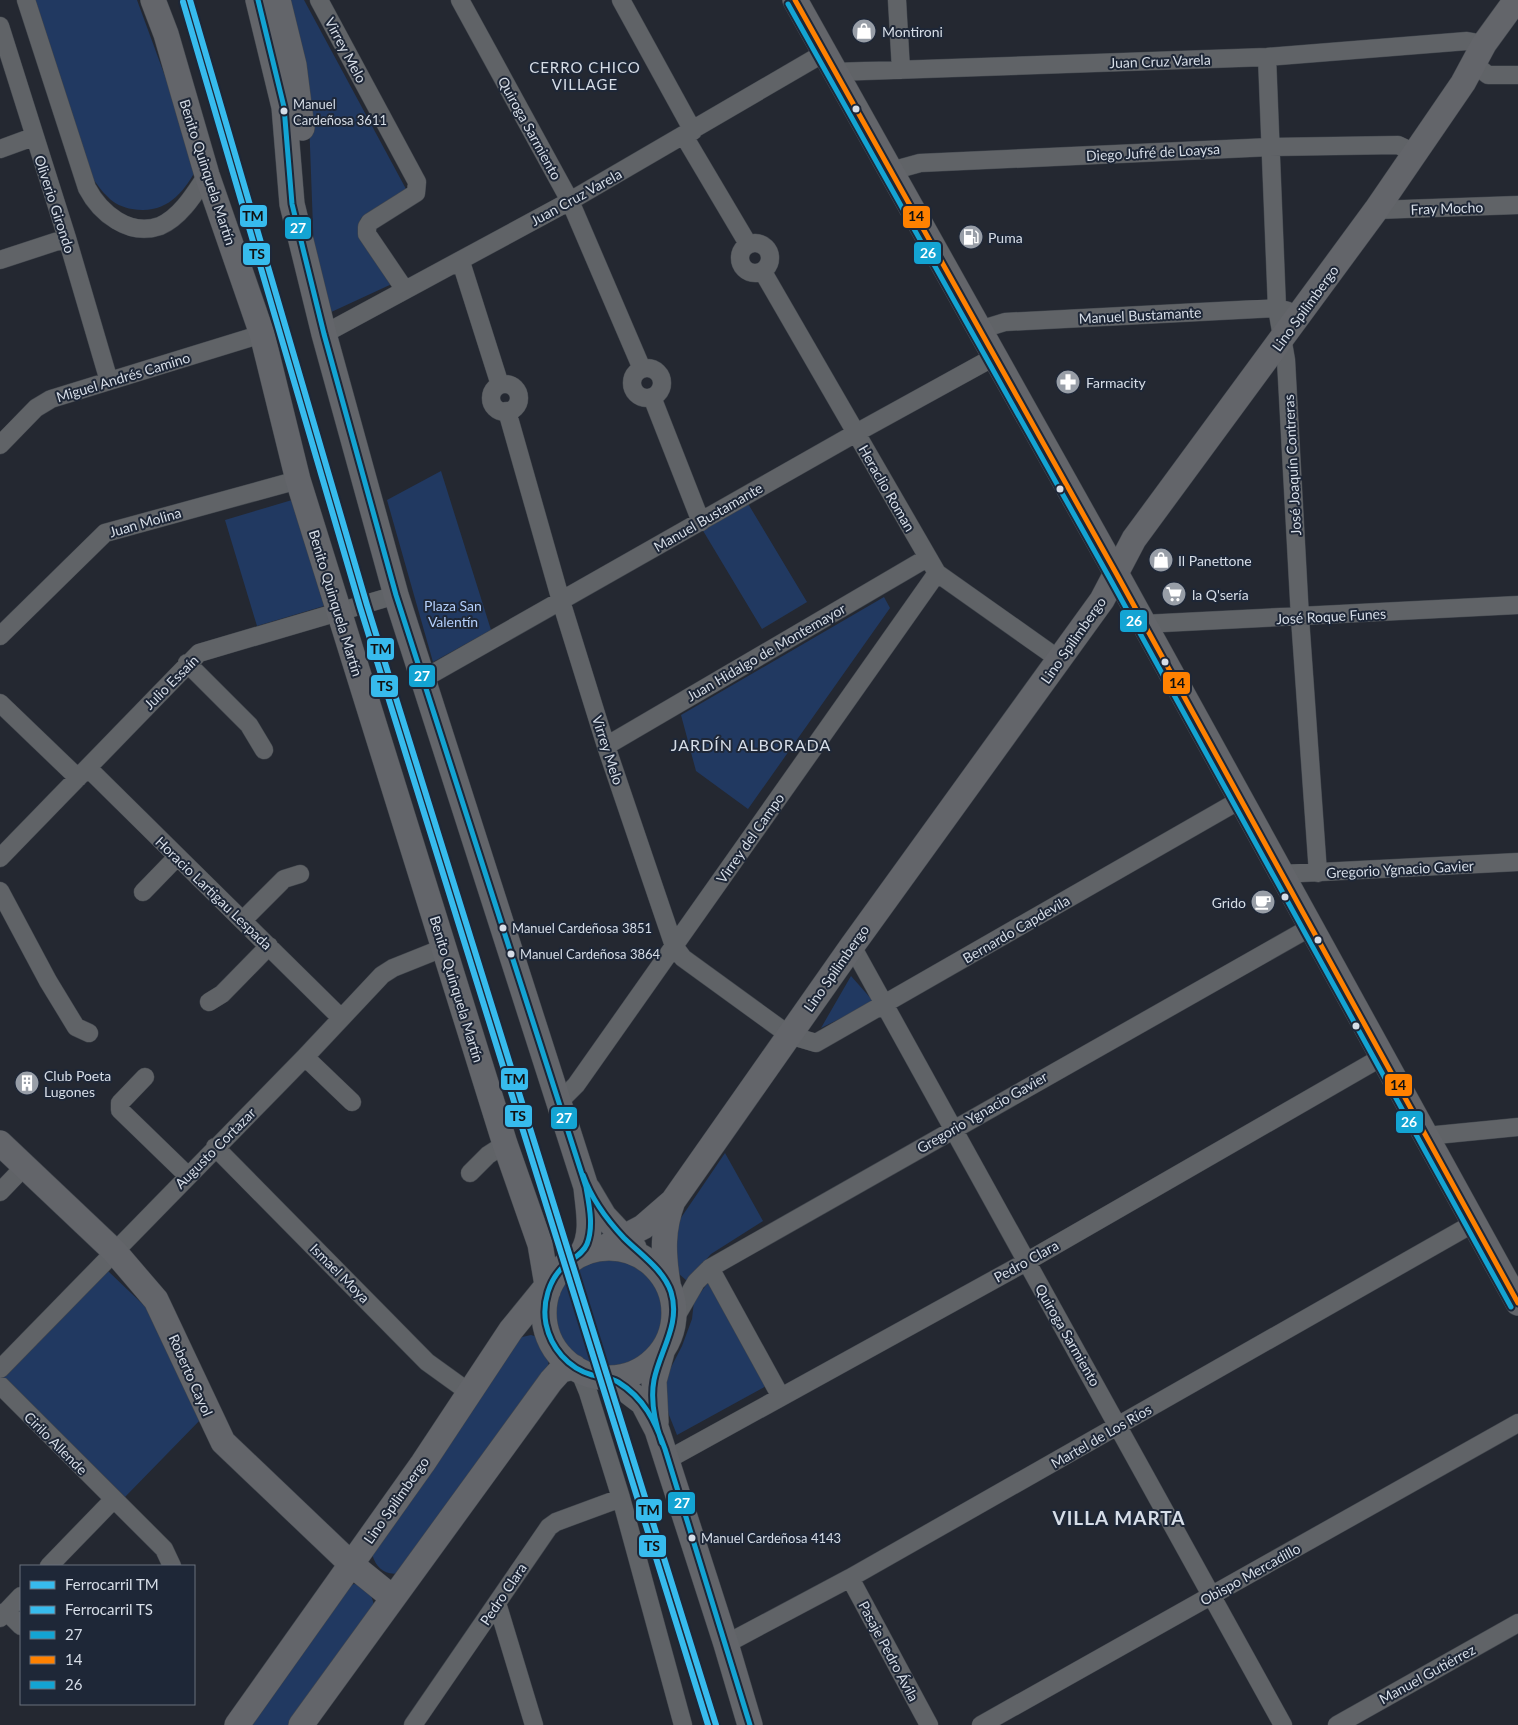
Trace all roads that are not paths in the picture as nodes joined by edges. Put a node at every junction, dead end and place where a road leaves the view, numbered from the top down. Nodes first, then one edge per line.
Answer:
1 (26, 0) edge
2 (154, 0) edge
3 (258, 0) edge
4 (278, 0) edge
5 (319, 0) edge
6 (460, 0) edge
7 (621, 0) edge
8 (795, 0) edge
9 (897, 0) edge
10 (1516, 0) edge
11 (0, 26) edge
12 (1479, 54) junction
13 (1267, 57) junction
14 (830, 63) junction
15 (900, 70) junction
16 (1518, 75) edge
17 (689, 133) junction
18 (34, 137) junction
19 (1271, 146) junction
20 (0, 149) edge
21 (1415, 153) junction
22 (891, 171) junction
23 (207, 175) junction
24 (570, 201) junction
25 (1518, 205) edge
26 (1376, 210) junction
27 (67, 238) junction
28 (0, 260) edge
29 (460, 262) junction
30 (308, 270) junction
31 (405, 290) junction
32 (1277, 308) junction
33 (1301, 315) junction
34 (978, 330) junction
35 (262, 334) junction
36 (324, 334) junction
37 (1282, 340) junction
38 (994, 357) junction
39 (109, 381) junction
40 (856, 433) junction
41 (0, 445) edge
42 (298, 480) junction
43 (701, 522) junction
44 (927, 558) junction
45 (937, 573) junction
46 (1116, 573) junction
47 (396, 595) junction
48 (561, 601) junction
49 (1518, 605) edge
50 (339, 612) junction
51 (1300, 618) junction
52 (1144, 624) junction
53 (0, 636) edge
54 (1060, 660) junction
55 (187, 663) junction
56 (423, 679) junction
57 (0, 703) edge
58 (606, 746) junction
59 (264, 750) dead end
60 (83, 773) junction
61 (1240, 800) junction
62 (177, 857) junction
63 (0, 858) edge
64 (1518, 862) edge
65 (1318, 873) junction
66 (300, 874) dead end
67 (1281, 874) junction
68 (0, 891) edge
69 (143, 892) dead end
70 (243, 920) junction
71 (1311, 927) junction
72 (269, 946) junction
73 (674, 946) junction
74 (852, 946) junction
75 (443, 948) junction
76 (209, 1002) dead end
77 (885, 1004) junction
78 (341, 1018) junction
79 (89, 1034) dead end
80 (789, 1035) junction
81 (305, 1057) junction
82 (1382, 1057) junction
83 (145, 1077) dead end
84 (560, 1101) junction
85 (352, 1102) dead end
86 (1518, 1126) edge
87 (953, 1128) junction
88 (1426, 1136) junction
89 (0, 1143) edge
90 (505, 1144) junction
91 (215, 1147) junction
92 (25, 1166) junction
93 (470, 1173) dead end
94 (187, 1176) junction
95 (586, 1187) junction
96 (0, 1192) edge
97 (673, 1201) junction
98 (1474, 1223) junction
99 (603, 1246) junction
100 (114, 1252) junction
101 (1026, 1262) junction
102 (710, 1268) junction
103 (550, 1284) junction
104 (668, 1285) junction
105 (1518, 1303) edge
106 (674, 1320) junction
107 (662, 1352) junction
108 (577, 1369) junction
109 (0, 1373) edge
110 (610, 1378) junction
111 (470, 1393) junction
112 (781, 1397) junction
113 (1518, 1423) edge
114 (1119, 1426) junction
115 (657, 1430) junction
116 (667, 1460) junction
117 (621, 1498) junction
118 (113, 1500) junction
119 (351, 1564) junction
120 (50, 1565) edge
121 (172, 1565) edge
122 (850, 1578) junction
123 (1212, 1596) junction
124 (20, 1597) edge
125 (393, 1598) junction
126 (497, 1603) junction
127 (3, 1614) edge
128 (1518, 1623) edge
129 (20, 1625) edge
130 (726, 1644) junction
131 (238, 1725) edge
132 (301, 1725) edge
133 (414, 1725) edge
134 (534, 1725) edge
135 (683, 1725) edge
136 (750, 1725) edge
137 (929, 1725) edge
138 (981, 1725) edge
139 (1283, 1725) edge
140 (1337, 1725) edge

1 - 23 street
2 - 23 main road, Benito Quinquela Martín
3 - 30 main road
4 - 30 main road
5 - 31 street, Virrey Melo
6 - 24 street, Quiroga Sarmiento
7 - 17 street, Heraclio Roman
8 - 14 main road
9 - 15 street
10 - 12 main road, Lino Spilimbergo
11 - 18 street, Oliverio Girondo
12 - 13 street, Juan Cruz Varela
12 - 16 street, Juan Cruz Varela
12 - 21 main road, Lino Spilimbergo
13 - 15 street, Juan Cruz Varela
13 - 19 street, José Joaquín Contreras
14 - 15 street, Juan Cruz Varela
14 - 17 street, Juan Cruz Varela
14 - 22 main road
17 - 24 street, Juan Cruz Varela
17 - 40 street, Heraclio Roman
18 - 20 street
18 - 27 street, Oliverio Girondo
19 - 21 street, Diego Jufré de Loaysa
19 - 22 street, Diego Jufré de Loaysa
19 - 32 street, José Joaquín Contreras
21 - 26 main road, Lino Spilimbergo
22 - 34 main road
23 - 35 main road, Benito Quinquela Martín
24 - 29 street, Juan Cruz Varela
24 - 43 street, Quiroga Sarmiento
25 - 26 street, Fray Mocho
26 - 33 main road, Lino Spilimbergo
27 - 28 street
27 - 39 street, Oliverio Girondo
29 - 31 street, Juan Cruz Varela
29 - 48 street, Virrey Melo
30 - 36 main road
31 - 36 street, Juan Cruz Varela
32 - 33 street, Manuel Bustamante
32 - 34 street, Manuel Bustamante
32 - 37 street, José Joaquín Contreras
33 - 37 main road, Lino Spilimbergo
34 - 38 main road
35 - 39 street, Miguel Andrés Camino
35 - 42 main road, Benito Quinquela Martín
36 - 47 main road
37 - 46 main road, Lino Spilimbergo
37 - 51 street, José Joaquín Contreras
38 - 40 street, Manuel Bustamante
38 - 46 main road
39 - 41 street, Miguel Andrés Camino
40 - 43 street, Manuel Bustamante
40 - 44 street, Heraclio Roman
42 - 50 main road, Benito Quinquela Martín
42 - 53 street, Juan Molina
43 - 48 street, Manuel Bustamante
44 - 45 street, Heraclio Roman
44 - 58 street, Juan Hidalgo de Montemayor
45 - 54 street, Heraclio Roman
45 - 73 street, Virrey del Campo
46 - 52 main road
46 - 54 main road, Lino Spilimbergo
47 - 50 street, Julio Essaín
47 - 56 main road
48 - 56 street, Manuel Bustamante
48 - 58 street, Virrey Melo
49 - 51 street, José Roque Funes
50 - 55 street, Julio Essaín
50 - 75 main road, Benito Quinquela Martín
51 - 52 street, José Roque Funes
51 - 65 street, José Joaquín Contreras
52 - 61 main road
54 - 74 main road, Lino Spilimbergo
55 - 59 street
55 - 60 street, Julio Essaín
56 - 84 main road
57 - 60 street, Horacio Lartigau Lespada
58 - 73 street, Virrey Melo
60 - 62 street, Horacio Lartigau Lespada
60 - 63 street, Julio Essaín
61 - 67 main road
61 - 77 street, Bernardo Capdevila
62 - 69 street
62 - 70 street, Horacio Lartigau Lespada
64 - 65 street, Gregorio Ygnacio Gavier
65 - 67 street, Gregorio Ygnacio Gavier
66 - 70 street
67 - 71 main road
68 - 79 street
70 - 72 street, Horacio Lartigau Lespada
71 - 82 main road
71 - 87 street, Gregorio Ygnacio Gavier
72 - 76 street
72 - 78 street, Horacio Lartigau Lespada
73 - 80 street, Virrey Melo
73 - 84 street, Virrey del Campo
74 - 77 street, Quiroga Sarmiento
74 - 80 main road, Lino Spilimbergo
75 - 78 street, Augusto Cortazar
75 - 90 main road, Benito Quinquela Martín
77 - 80 street, Bernardo Capdevila
77 - 87 street, Quiroga Sarmiento
78 - 81 street, Augusto Cortazar
80 - 97 main road, Lino Spilimbergo
81 - 85 street
81 - 91 street, Augusto Cortazar
82 - 88 main road
82 - 101 street, Pedro Clara
83 - 94 street
84 - 95 main road
86 - 88 street
87 - 101 street, Quiroga Sarmiento
87 - 102 street, Gregorio Ygnacio Gavier
88 - 98 main road
89 - 92 main road, Roberto Cayol
90 - 93 street
90 - 103 main road, Benito Quinquela Martín
91 - 94 street, Augusto Cortazar
91 - 111 street, Ismael Moya
92 - 96 street
92 - 100 main road, Roberto Cayol
94 - 100 street, Augusto Cortazar
95 - 99 main road
95 - 99 main road
97 - 99 main road, Lino Spilimbergo
97 - 104 main road, Lino Spilimbergo
98 - 105 main road
98 - 114 street, Martel de Los Ríos
99 - 103 main road, Lino Spilimbergo
99 - 104 main road, Lino Spilimbergo
100 - 109 street, Augusto Cortazar
100 - 119 main road, Roberto Cayol
101 - 112 street, Pedro Clara
101 - 114 street, Quiroga Sarmiento
102 - 106 street, Gregorio Ygnacio Gavier
102 - 112 street
103 - 108 main road, Lino Spilimbergo
103 - 111 main road, Lino Spilimbergo
104 - 106 main road, Lino Spilimbergo
106 - 107 main road, Lino Spilimbergo
107 - 110 main road, Lino Spilimbergo
107 - 115 main road
108 - 110 main road, Lino Spilimbergo
108 - 117 street
108 - 125 main road
109 - 118 street, Cirilo Allende
110 - 115 main road
111 - 119 main road, Lino Spilimbergo
112 - 116 street, Pedro Clara
113 - 123 street, Obispo Mercadillo
114 - 122 street, Martel de Los Ríos
114 - 123 street, Quiroga Sarmiento
115 - 116 main road
116 - 130 main road
117 - 126 street, Pedro Clara
117 - 135 street
118 - 120 street
118 - 121 street, Cirilo Allende
119 - 125 main road, Roberto Cayol
119 - 131 main road, Lino Spilimbergo
122 - 130 street, Martel de Los Ríos
122 - 137 street, Pasaje Pedro Ávila
123 - 138 street, Obispo Mercadillo
123 - 139 street, Quiroga Sarmiento
124 - 127 street
125 - 132 main road
126 - 133 street, Pedro Clara
126 - 134 street
127 - 129 street
128 - 140 street, Manuel Gutiérrez
130 - 136 main road

